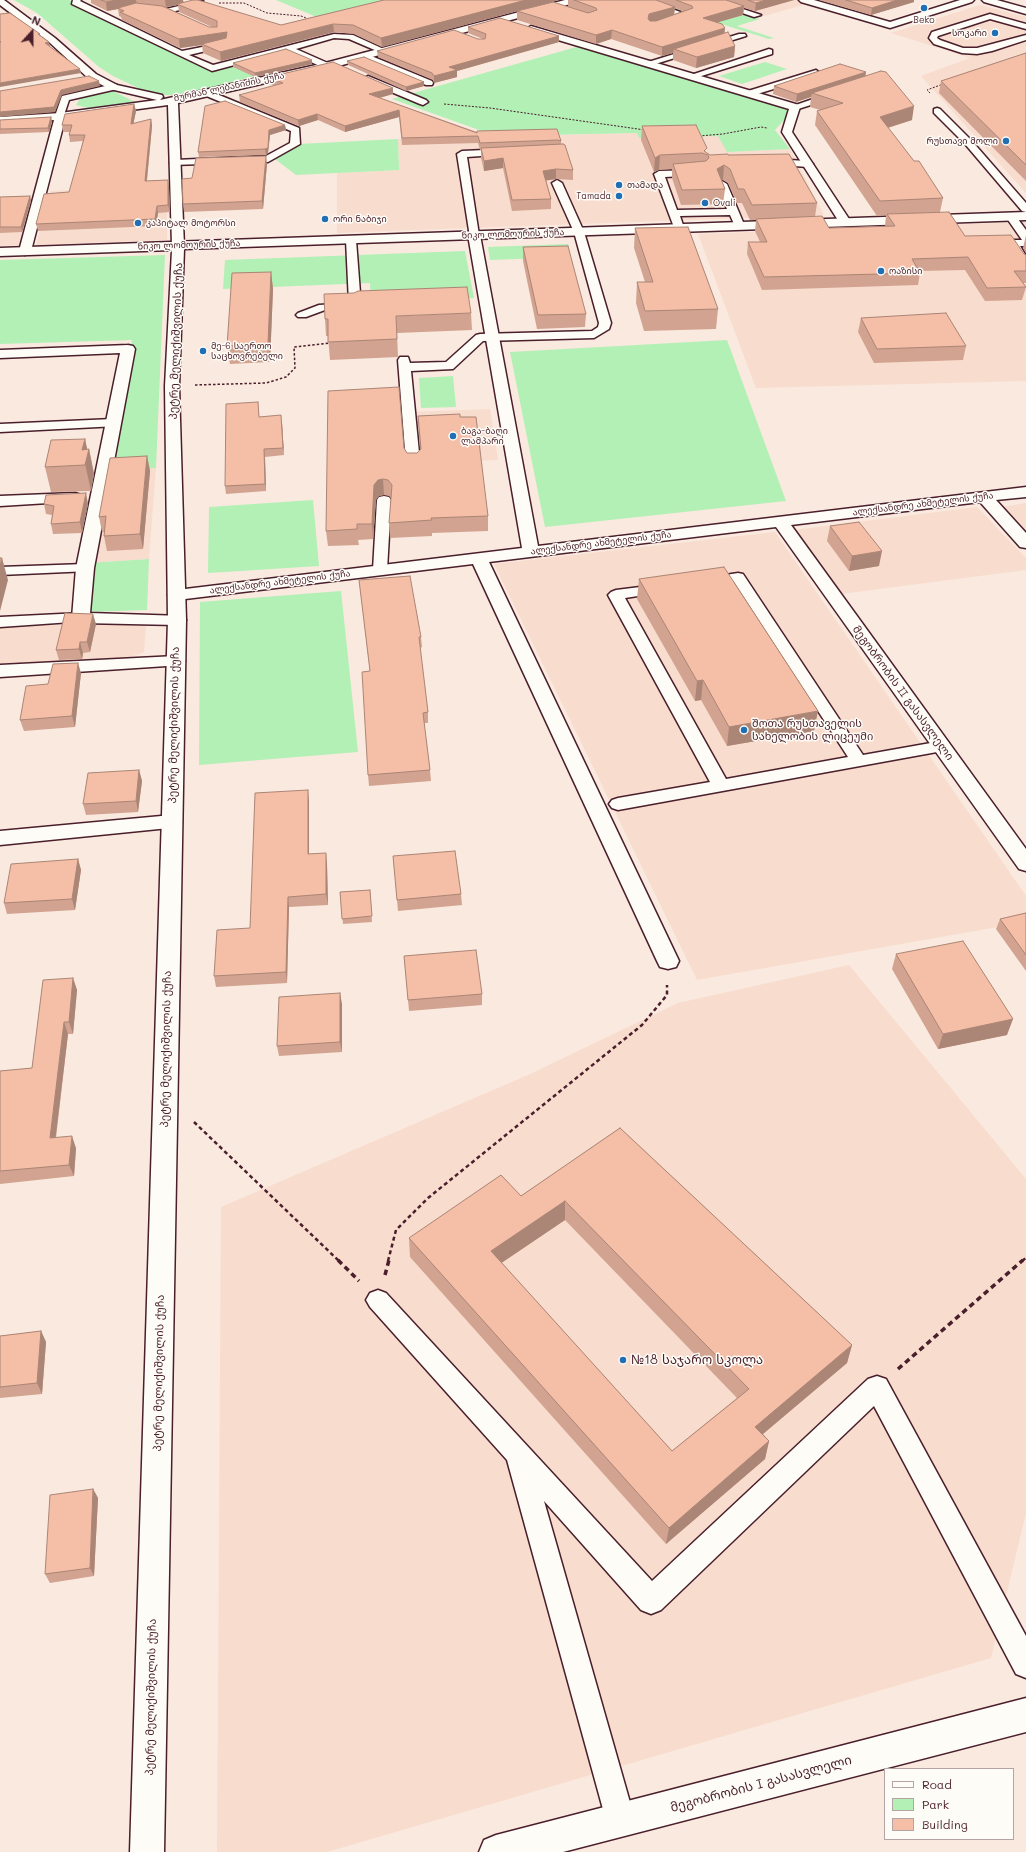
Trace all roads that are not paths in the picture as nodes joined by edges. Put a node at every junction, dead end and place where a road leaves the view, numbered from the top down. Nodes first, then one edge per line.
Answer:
1 (77, 0) edge
2 (575, 0) edge
3 (640, 0) edge
4 (708, 0) edge
5 (804, 0) edge
6 (970, 0) edge
7 (987, 0) edge
8 (0, 1) edge
9 (935, 1) dead end
10 (200, 3) edge
11 (554, 6) junction
12 (950, 6) junction
13 (1011, 6) junction
14 (137, 8) edge
15 (166, 11) junction
16 (569, 11) edge
17 (1026, 11) edge
18 (117, 13) dead end
19 (757, 15) dead end
20 (103, 16) junction
21 (990, 16) junction
22 (179, 17) edge
23 (501, 20) junction
24 (664, 22) edge
25 (1026, 27) edge
26 (454, 32) junction
27 (742, 36) dead end
28 (468, 37) edge
29 (1026, 37) edge
30 (224, 44) edge
31 (288, 48) junction
32 (384, 51) junction
33 (769, 52) dead end
34 (181, 54) junction
35 (364, 56) junction
36 (649, 63) junction
37 (331, 65) junction
38 (348, 70) edge
39 (824, 70) edge
40 (92, 76) junction
41 (362, 76) edge
42 (692, 76) junction
43 (77, 79) edge
44 (429, 83) edge
45 (114, 88) junction
46 (845, 90) edge
47 (207, 93) junction
48 (751, 93) junction
49 (173, 101) junction
50 (423, 102) road end
51 (795, 107) junction
52 (937, 111) dead end
53 (60, 116) junction
54 (0, 120) edge
55 (518, 152) edge
56 (175, 162) junction
57 (756, 162) edge
58 (808, 164) junction
59 (702, 172) edge
60 (556, 183) edge
61 (722, 184) edge
62 (1026, 209) edge
63 (734, 212) junction
64 (674, 213) junction
65 (1011, 216) junction
66 (1026, 216) edge
67 (845, 222) junction
68 (739, 226) junction
69 (679, 228) junction
70 (579, 232) junction
71 (474, 235) junction
72 (1026, 238) edge
73 (351, 240) junction
74 (1026, 243) edge
75 (178, 246) junction
76 (25, 251) junction
77 (0, 252) edge
78 (1026, 264) edge
79 (302, 315) dead end
80 (492, 337) junction
81 (0, 354) edge
82 (113, 422) junction
83 (0, 428) edge
84 (413, 463) edge
85 (1026, 492) edge
86 (98, 497) junction
87 (984, 497) junction
88 (384, 500) edge
89 (0, 501) edge
90 (780, 522) junction
91 (1026, 543) edge
92 (531, 552) junction
93 (479, 558) junction
94 (84, 568) junction
95 (380, 570) junction
96 (0, 571) edge
97 (177, 595) junction
98 (81, 618) junction
99 (177, 620) junction
100 (0, 622) edge
101 (176, 661) junction
102 (0, 671) edge
103 (942, 746) junction
104 (859, 761) junction
105 (721, 786) junction
106 (618, 804) dead end
107 (172, 822) junction
108 (0, 838) edge
109 (1026, 864) edge
110 (668, 960) road end
111 (378, 1300) road end
112 (518, 1454) junction
113 (1026, 1664) edge
114 (1026, 1715) edge
115 (620, 1820) junction
116 (147, 1852) edge
117 (496, 1852) edge

1 - 20 lane
2 - 11 street, მურმან ლებანიძის ქუჩა
3 - 24 lane
4 - 19 lane
5 - 12 street
6 - 12 street
7 - 13 street
8 - 40 street, მურმან ლებანიძის ქუჩა
9 - 12 street
10 - 15 lane
11 - 16 lane
11 - 23 street, მურმან ლებანიძის ქუჩა
13 - 17 street
13 - 21 lane
14 - 15 lane
15 - 22 lane
18 - 20 lane
20 - 34 lane
21 - 25 lane
21 - 29 lane
23 - 26 street, მურმან ლებანიძის ქუჩა
23 - 36 street
26 - 28 lane
26 - 32 street, მურმან ლებანიძის ქუჩა
27 - 36 lane
30 - 34 lane
31 - 32 lane
31 - 34 lane
31 - 37 lane
32 - 35 street, მურმან ლებანიძის ქუჩა
33 - 42 lane
35 - 37 street, მურმან ლებანიძის ქუჩა
35 - 44 lane
36 - 42 street
37 - 38 lane
37 - 47 street, მურმან ლებანიძის ქუჩა
39 - 48 lane
40 - 43 lane
40 - 45 street, მურმან ლებანიძის ქუჩა
41 - 50 lane
42 - 48 street
45 - 49 street, მურმან ლებანიძის ქუჩა
45 - 53 lane
46 - 51 lane
47 - 49 street, მურმან ლებანიძის ქუჩა
47 - 56 lane
48 - 51 street
49 - 53 street
49 - 56 street, პეტრე მელიქიშვილის ქუჩა
51 - 58 street
52 - 62 lane
53 - 54 street
53 - 76 street
55 - 71 lane
56 - 75 street, პეტრე მელიქიშვილის ქუჩა
57 - 58 lane
58 - 67 street
59 - 64 lane
60 - 70 lane
61 - 63 lane
63 - 64 lane
63 - 68 lane
64 - 69 lane
65 - 66 street, ნიკო ლომოურის ქუჩა
65 - 67 street, ნიკო ლომოურის ქუჩა
65 - 72 lane
67 - 68 street, ნიკო ლომოურის ქუჩა
68 - 69 street, ნიკო ლომოურის ქუჩა
69 - 70 street, ნიკო ლომოურის ქუჩა
70 - 71 street, ნიკო ლომოურის ქუჩა
70 - 80 lane
71 - 73 street, ნიკო ლომოურის ქუჩა
71 - 80 street
73 - 75 street, ნიკო ლომოურის ქუჩა
73 - 79 lane
74 - 78 lane
75 - 76 street, ნიკო ლომოურის ქუჩა
75 - 97 street, პეტრე მელიქიშვილის ქუჩა
76 - 77 street, ნიკო ლომოურის ქუჩა
80 - 84 lane
80 - 92 street
81 - 82 street
82 - 83 lane
82 - 86 street
85 - 87 street, ალექსანდრე ახმეტელის ქუჩა
86 - 89 street
86 - 94 street
87 - 90 street, ალექსანდრე ახმეტელის ქუჩა
87 - 91 street
88 - 95 lane
90 - 92 street, ალექსანდრე ახმეტელის ქუჩა
90 - 103 street, მეგობრობის II გასასვლელი
92 - 93 street, ალექსანდრე ახმეტელის ქუჩა
93 - 95 street, ალექსანდრე ახმეტელის ქუჩა
93 - 110 street
94 - 96 lane
94 - 98 street
95 - 97 street, ალექსანდრე ახმეტელის ქუჩა
97 - 99 street, პეტრე მელიქიშვილის ქუჩა
98 - 99 street
98 - 100 lane
99 - 101 street, პეტრე მელიქიშვილის ქუჩა
101 - 102 street
101 - 107 street, პეტრე მელიქიშვილის ქუჩა
103 - 104 lane
103 - 109 street, მეგობრობის II გასასვლელი
104 - 105 lane
104 - 105 lane
105 - 106 lane
107 - 108 street
107 - 116 street, პეტრე მელიქიშვილის ქუჩა
111 - 112 lane
112 - 113 lane
112 - 115 lane
114 - 115 street, მეგობრობის I გასასვლელი
115 - 117 street, მეგობრობის I გასასვლელი

